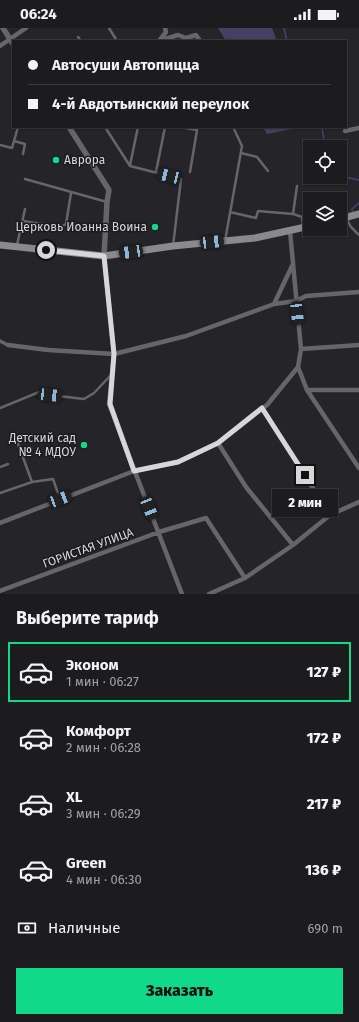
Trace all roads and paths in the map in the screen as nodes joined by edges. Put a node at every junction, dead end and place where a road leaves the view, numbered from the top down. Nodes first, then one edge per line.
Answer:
1 (3, 28) edge
2 (26, 28) edge
3 (109, 28) edge
4 (165, 28) edge
5 (178, 35) junction
6 (78, 37) dead end
7 (13, 40) edge
8 (80, 40) edge
9 (116, 40) edge
10 (160, 40) edge
11 (162, 40) edge
12 (180, 40) edge
13 (199, 40) edge
14 (12, 41) edge
15 (0, 46) edge
16 (18, 128) edge
17 (70, 128) edge
18 (106, 128) edge
19 (138, 128) edge
20 (165, 128) edge
21 (186, 128) edge
22 (233, 128) edge
23 (359, 128) edge
24 (345, 131) dead end
25 (14, 141) junction
26 (0, 144) edge
27 (241, 153) junction
28 (23, 154) dead end
29 (130, 166) junction
30 (268, 171) dead end
31 (156, 172) junction
32 (190, 172) dead end
33 (25, 179) dead end
34 (296, 186) dead end
35 (71, 193) junction
36 (108, 202) junction
37 (25, 209) dead end
38 (230, 212) junction
39 (292, 214) junction
40 (359, 214) edge
41 (347, 217) edge
42 (303, 220) edge
43 (23, 221) junction
44 (347, 223) edge
45 (303, 228) edge
46 (290, 231) junction
47 (359, 235) edge
48 (225, 241) junction
49 (0, 245) edge
50 (173, 246) junction
51 (17, 248) junction
52 (104, 256) junction
53 (293, 264) junction
54 (359, 292) edge
55 (296, 301) junction
56 (274, 304) junction
57 (0, 341) edge
58 (8, 345) joint
59 (359, 345) edge
60 (301, 349) junction
61 (114, 354) junction
62 (298, 367) junction
63 (113, 373) junction
64 (307, 390) junction
65 (359, 390) edge
66 (0, 408) edge
67 (262, 408) junction
68 (17, 441) dead end
69 (218, 443) junction
70 (8, 464) dead end
71 (0, 467) edge
72 (359, 468) edge
73 (134, 471) junction
74 (32, 482) junction
75 (0, 493) edge
76 (60, 499) junction
77 (359, 502) edge
78 (330, 515) junction
79 (0, 523) edge
80 (159, 532) junction
81 (293, 545) junction
82 (246, 578) junction
83 (0, 591) edge
84 (182, 594) edge
85 (209, 594) edge

1 - 14 street
2 - 7 street
3 - 9 lane
4 - 10 street
5 - 11 street
5 - 12 lane
5 - 13 street
6 - 8 lane
14 - 15 street
16 - 25 lane
17 - 36 street
18 - 29 lane
19 - 29 lane
20 - 31 lane
21 - 32 lane
22 - 27 lane
23 - 24 street
25 - 26 lane
25 - 28 lane
27 - 30 lane
27 - 38 lane
29 - 31 lane
31 - 50 lane
33 - 35 lane
34 - 39 lane
35 - 36 lane
35 - 43 lane
36 - 52 street
37 - 43 lane
38 - 39 lane
38 - 48 lane
39 - 42 lane
40 - 41 main road
43 - 51 lane
44 - 47 lane
45 - 46 main road
46 - 48 main road
46 - 53 street
48 - 50 main road
49 - 51 main road
50 - 52 main road
51 - 52 main road
52 - 61 street
53 - 55 street
53 - 56 street
54 - 55 street
55 - 56 street
55 - 60 street
56 - 61 street
57 - 58 street
58 - 61 street
59 - 60 street
60 - 62 street
61 - 63 street
62 - 64 street
62 - 67 street
63 - 66 lane
63 - 73 street
64 - 65 street
64 - 72 street
67 - 69 street
67 - 78 street
68 - 74 lane
69 - 73 street
69 - 81 street
70 - 71 lane
73 - 76 street
73 - 80 street
74 - 75 lane
74 - 76 lane
76 - 79 street
77 - 78 street
78 - 81 street
80 - 82 street, ГОРИСТАЯ УЛИЦА
80 - 83 street, ГОРИСТАЯ УЛИЦА
80 - 84 street
81 - 82 street
82 - 85 street

